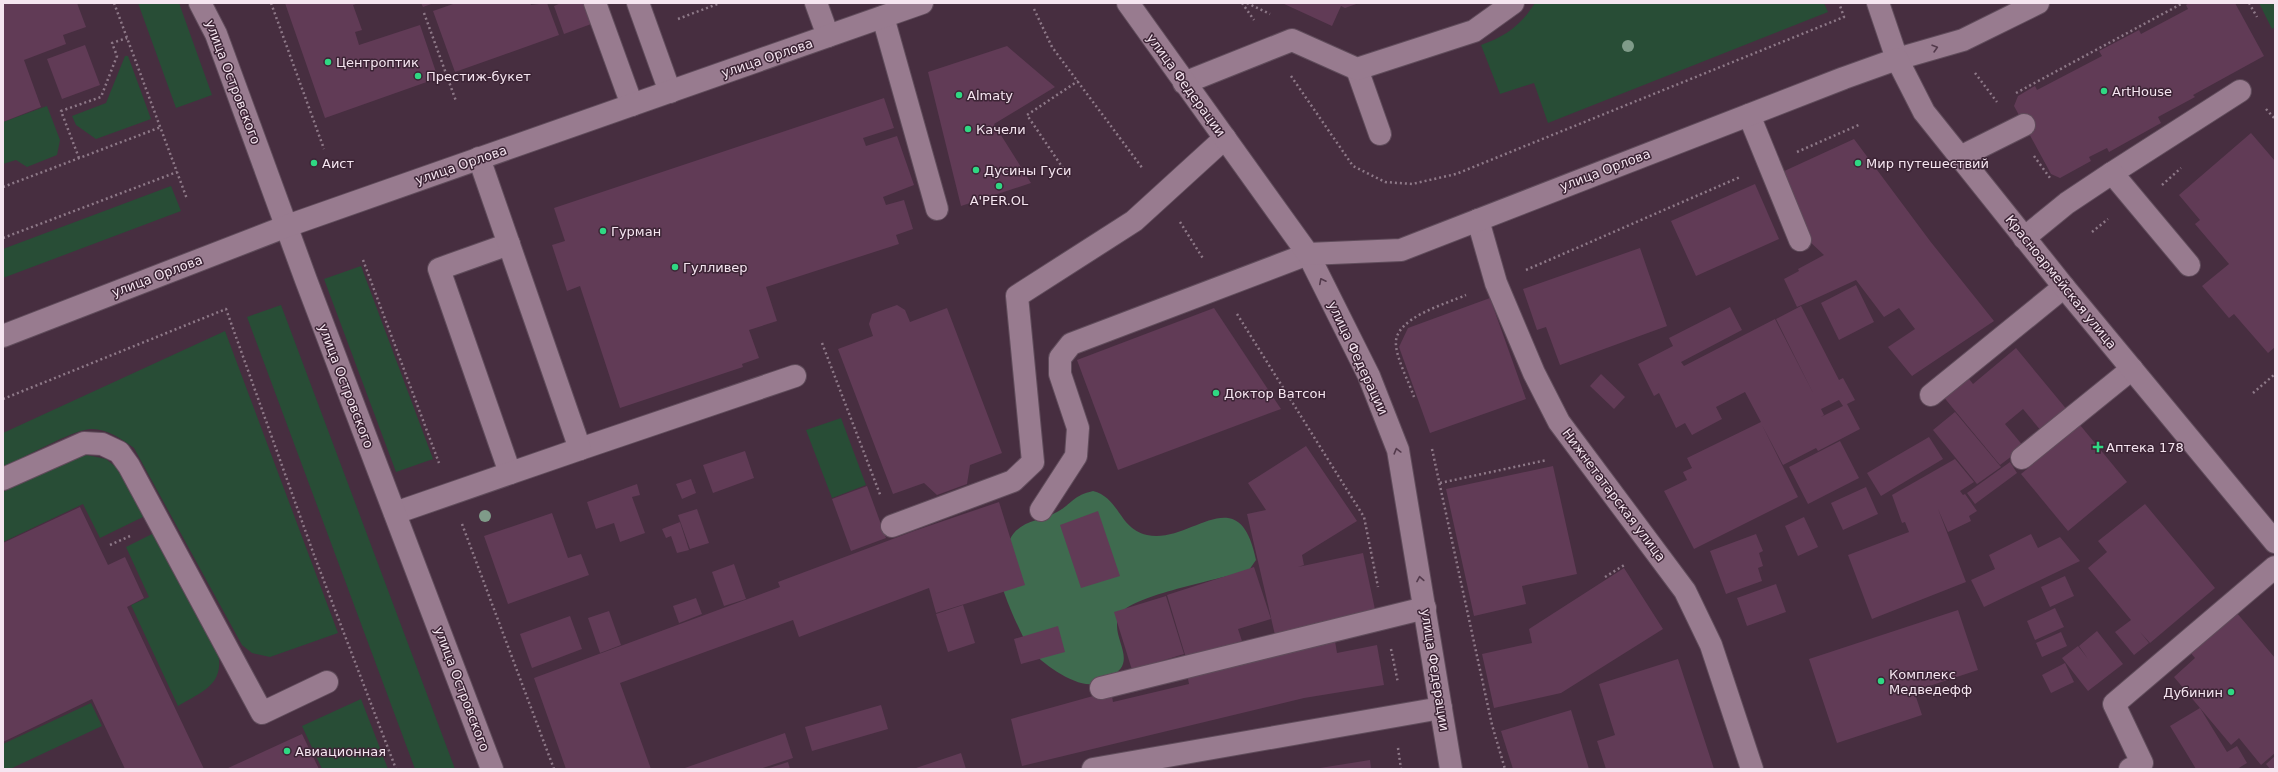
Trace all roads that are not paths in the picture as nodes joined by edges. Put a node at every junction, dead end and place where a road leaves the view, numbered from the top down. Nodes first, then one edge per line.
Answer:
1 (200, 3) edge
2 (595, 3) edge
3 (638, 3) edge
4 (816, 3) edge
5 (922, 3) edge
6 (1128, 3) edge
7 (1514, 3) edge
8 (1878, 3) edge
9 (2038, 3) edge
10 (883, 17) junction
11 (828, 36) junction
12 (1898, 59) junction
13 (1357, 69) junction
14 (1184, 83) junction
15 (2240, 91) dead end
16 (670, 92) junction
17 (632, 105) junction
18 (1748, 115) junction
19 (2024, 125) dead end
20 (1380, 134) dead end
21 (1224, 138) junction
22 (1960, 157) junction
23 (479, 158) junction
24 (2112, 173) junction
25 (937, 209) dead end
26 (1478, 220) junction
27 (287, 226) junction
28 (2024, 238) junction
29 (1800, 240) dead end
30 (509, 244) junction
31 (1308, 254) junction
32 (2189, 265) dead end
33 (2064, 287) junction
34 (3, 336) edge
35 (2132, 369) junction
36 (795, 376) dead end
37 (1931, 395) dead end
38 (580, 449) junction
39 (2022, 458) dead end
40 (510, 473) junction
41 (3, 479) edge
42 (1041, 510) dead end
43 (395, 514) junction
44 (892, 526) road end
45 (2275, 542) edge
46 (2275, 567) edge
47 (1425, 608) junction
48 (326, 682) dead end
49 (1101, 688) dead end
50 (1441, 708) junction
51 (492, 769) edge
52 (1093, 769) edge
53 (1451, 769) edge
54 (1752, 769) edge
55 (2130, 769) edge

1 - 27 street, улица Островского
2 - 17 street
3 - 16 street
4 - 11 street
5 - 10 street, улица Орлова
6 - 14 street, улица Федерации
7 - 13 street
8 - 12 street, Красноармейская улица
12 -> 9 street, улица Орлова
10 - 11 street, улица Орлова
10 - 25 street
11 - 16 street, улица Орлова
12 - 18 street, улица Орлова
12 - 22 street, Красноармейская улица
13 - 14 street
13 - 20 street
14 - 21 street, улица Федерации
15 - 24 street
16 - 17 street, улица Орлова
17 - 23 street, улица Орлова
18 - 26 street, улица Орлова
18 - 29 street
19 - 22 street
21 - 31 street, улица Федерации
21 - 44 street
22 - 28 street, Красноармейская улица
23 - 27 street, улица Орлова
23 - 30 street
24 - 28 street
24 - 32 street
26 - 31 street, улица Орлова
26 - 54 street, Нижнетатарская улица
27 - 34 street, улица Орлова
27 - 43 street, улица Островского
28 - 33 street, Красноармейская улица
30 - 38 street
30 - 40 street
31 - 42 street, улица Орлова
47 -> 31 street, улица Федерации
33 - 35 street, Красноармейская улица
33 - 37 street
35 - 39 street
35 - 45 street, Красноармейская улица
36 - 38 street
38 - 40 street
40 - 43 street
41 - 48 street
43 - 51 street, улица Островского
46 - 55 street
47 - 49 street
47 - 50 street, улица Федерации
50 - 52 street
50 - 53 street, улица Федерации

